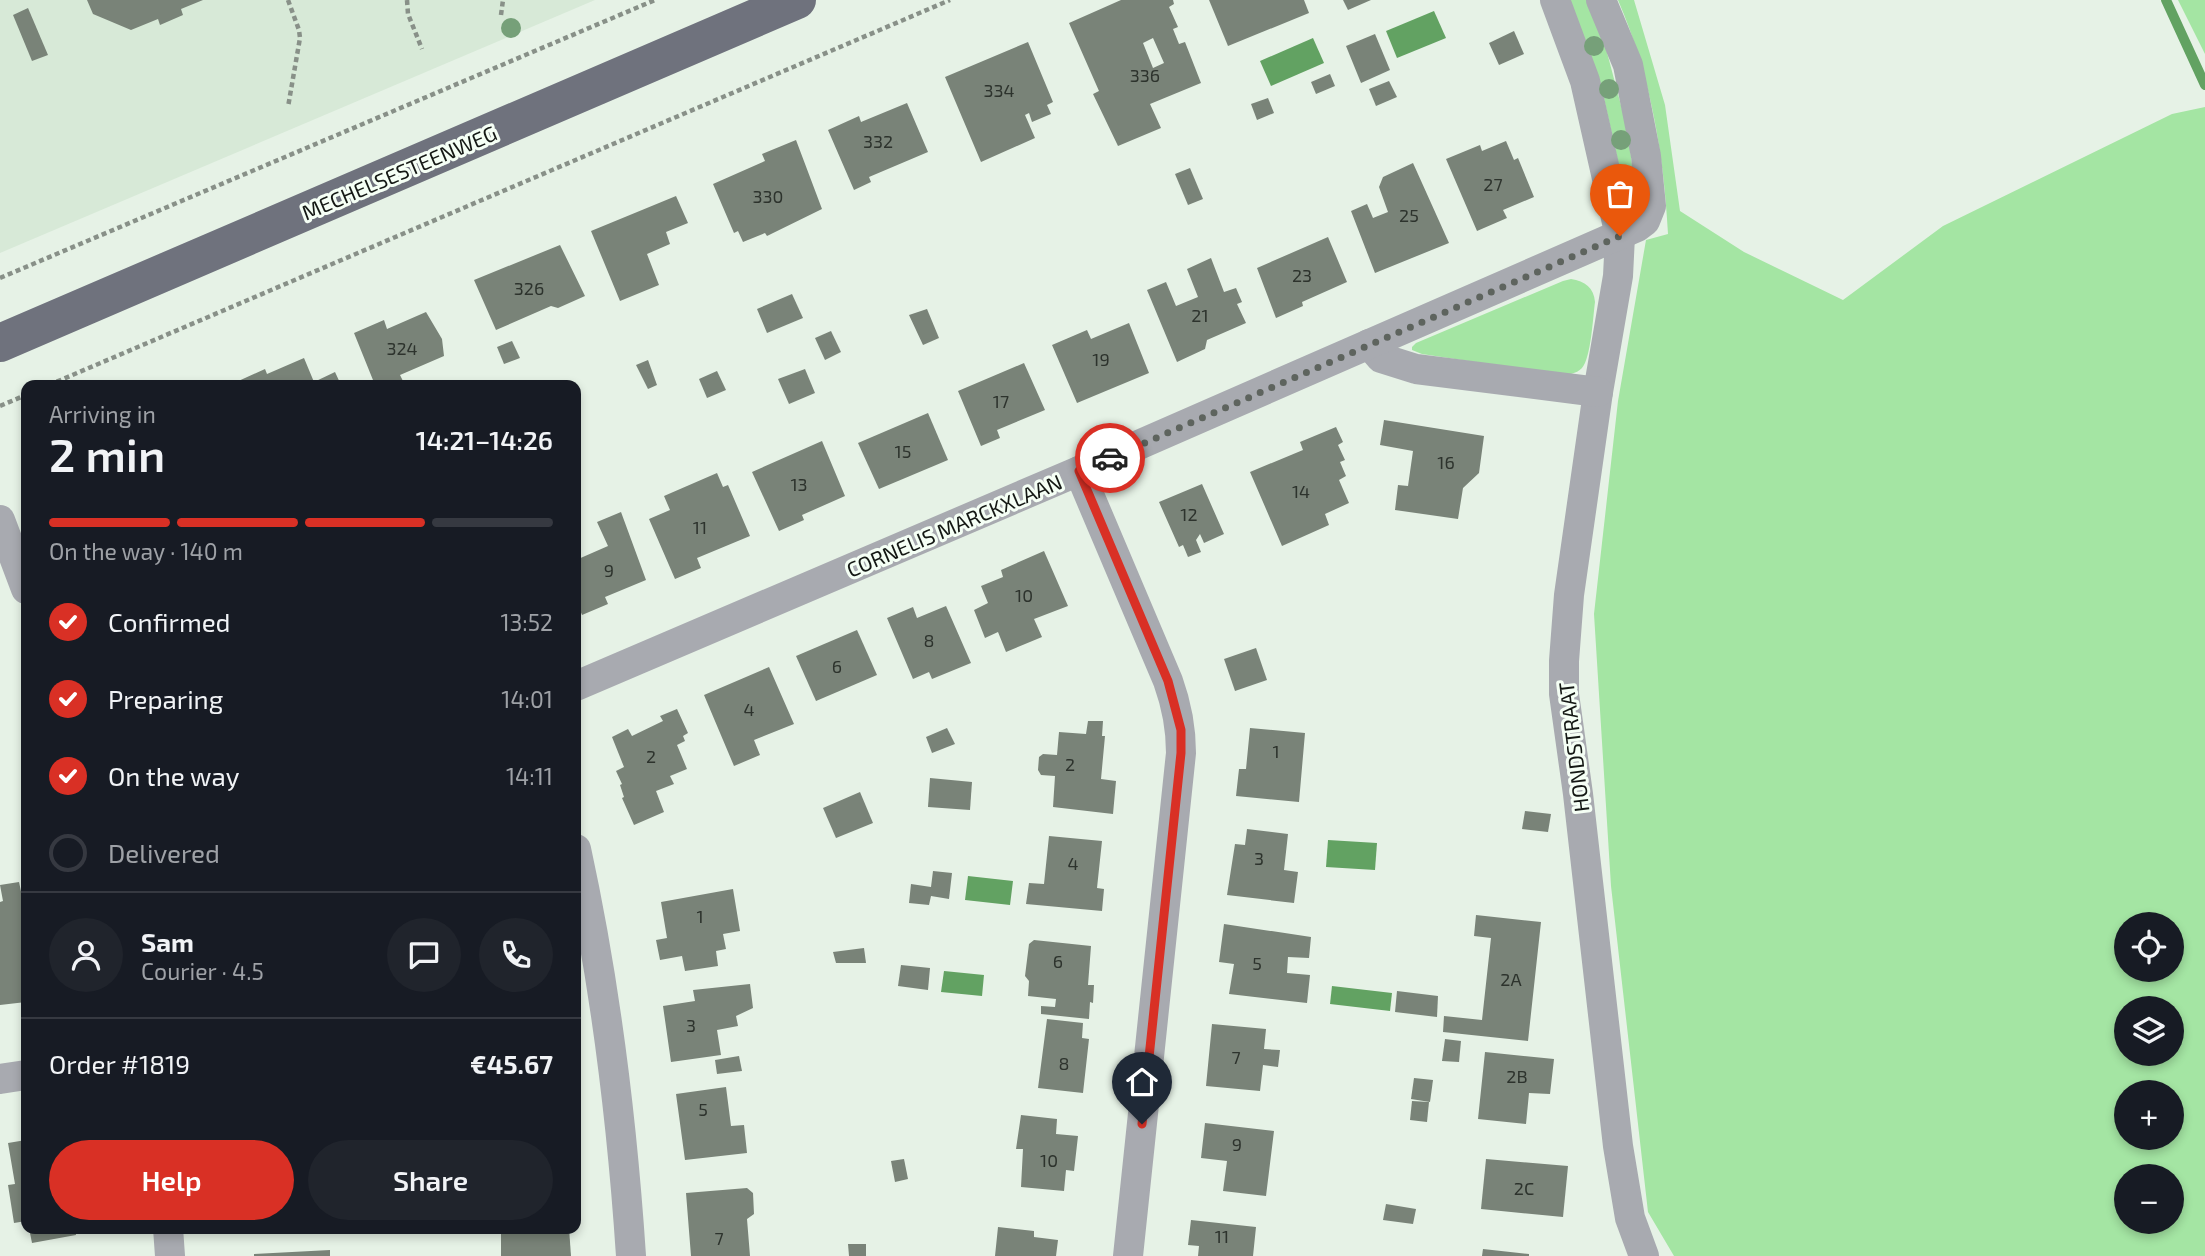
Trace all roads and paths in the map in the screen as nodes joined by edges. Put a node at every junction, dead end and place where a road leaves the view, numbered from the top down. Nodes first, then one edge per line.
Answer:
1 (288, 0) edge
2 (407, 0) edge
3 (503, 0) edge
4 (655, 0) edge
5 (797, 0) edge
6 (950, 0) edge
7 (1555, 0) edge
8 (1601, 0) edge
9 (501, 15) dead end
10 (422, 50) dead end
11 (288, 107) dead end
12 (1620, 236) junction
13 (0, 278) edge
14 (0, 343) edge
15 (1369, 344) junction
16 (61, 380) edge
17 (1598, 392) junction
18 (21, 397) edge
19 (0, 406) edge
20 (1079, 471) junction
21 (0, 520) edge
22 (21, 576) edge
23 (581, 684) edge
24 (581, 871) edge
25 (21, 1076) edge
26 (0, 1079) edge
27 (168, 1234) edge
28 (170, 1256) edge
29 (631, 1256) edge
30 (1128, 1256) edge
31 (1644, 1256) edge

1 - 11 path
2 - 10 path
3 - 9 path
4 - 13 path
5 - 14 main road, MECHELSESTEENWEG
6 - 16 path
7 - 12 street, HONDSTRAAT
8 - 12 street
12 - 15 street, CORNELIS MARCKXLAAN
12 - 17 street, HONDSTRAAT
15 - 17 street
15 - 20 street, CORNELIS MARCKXLAAN
17 - 31 street, HONDSTRAAT
18 - 19 path
20 - 23 street, CORNELIS MARCKXLAAN
20 - 30 street
21 - 22 street
24 - 29 street
25 - 26 street
27 - 28 street

